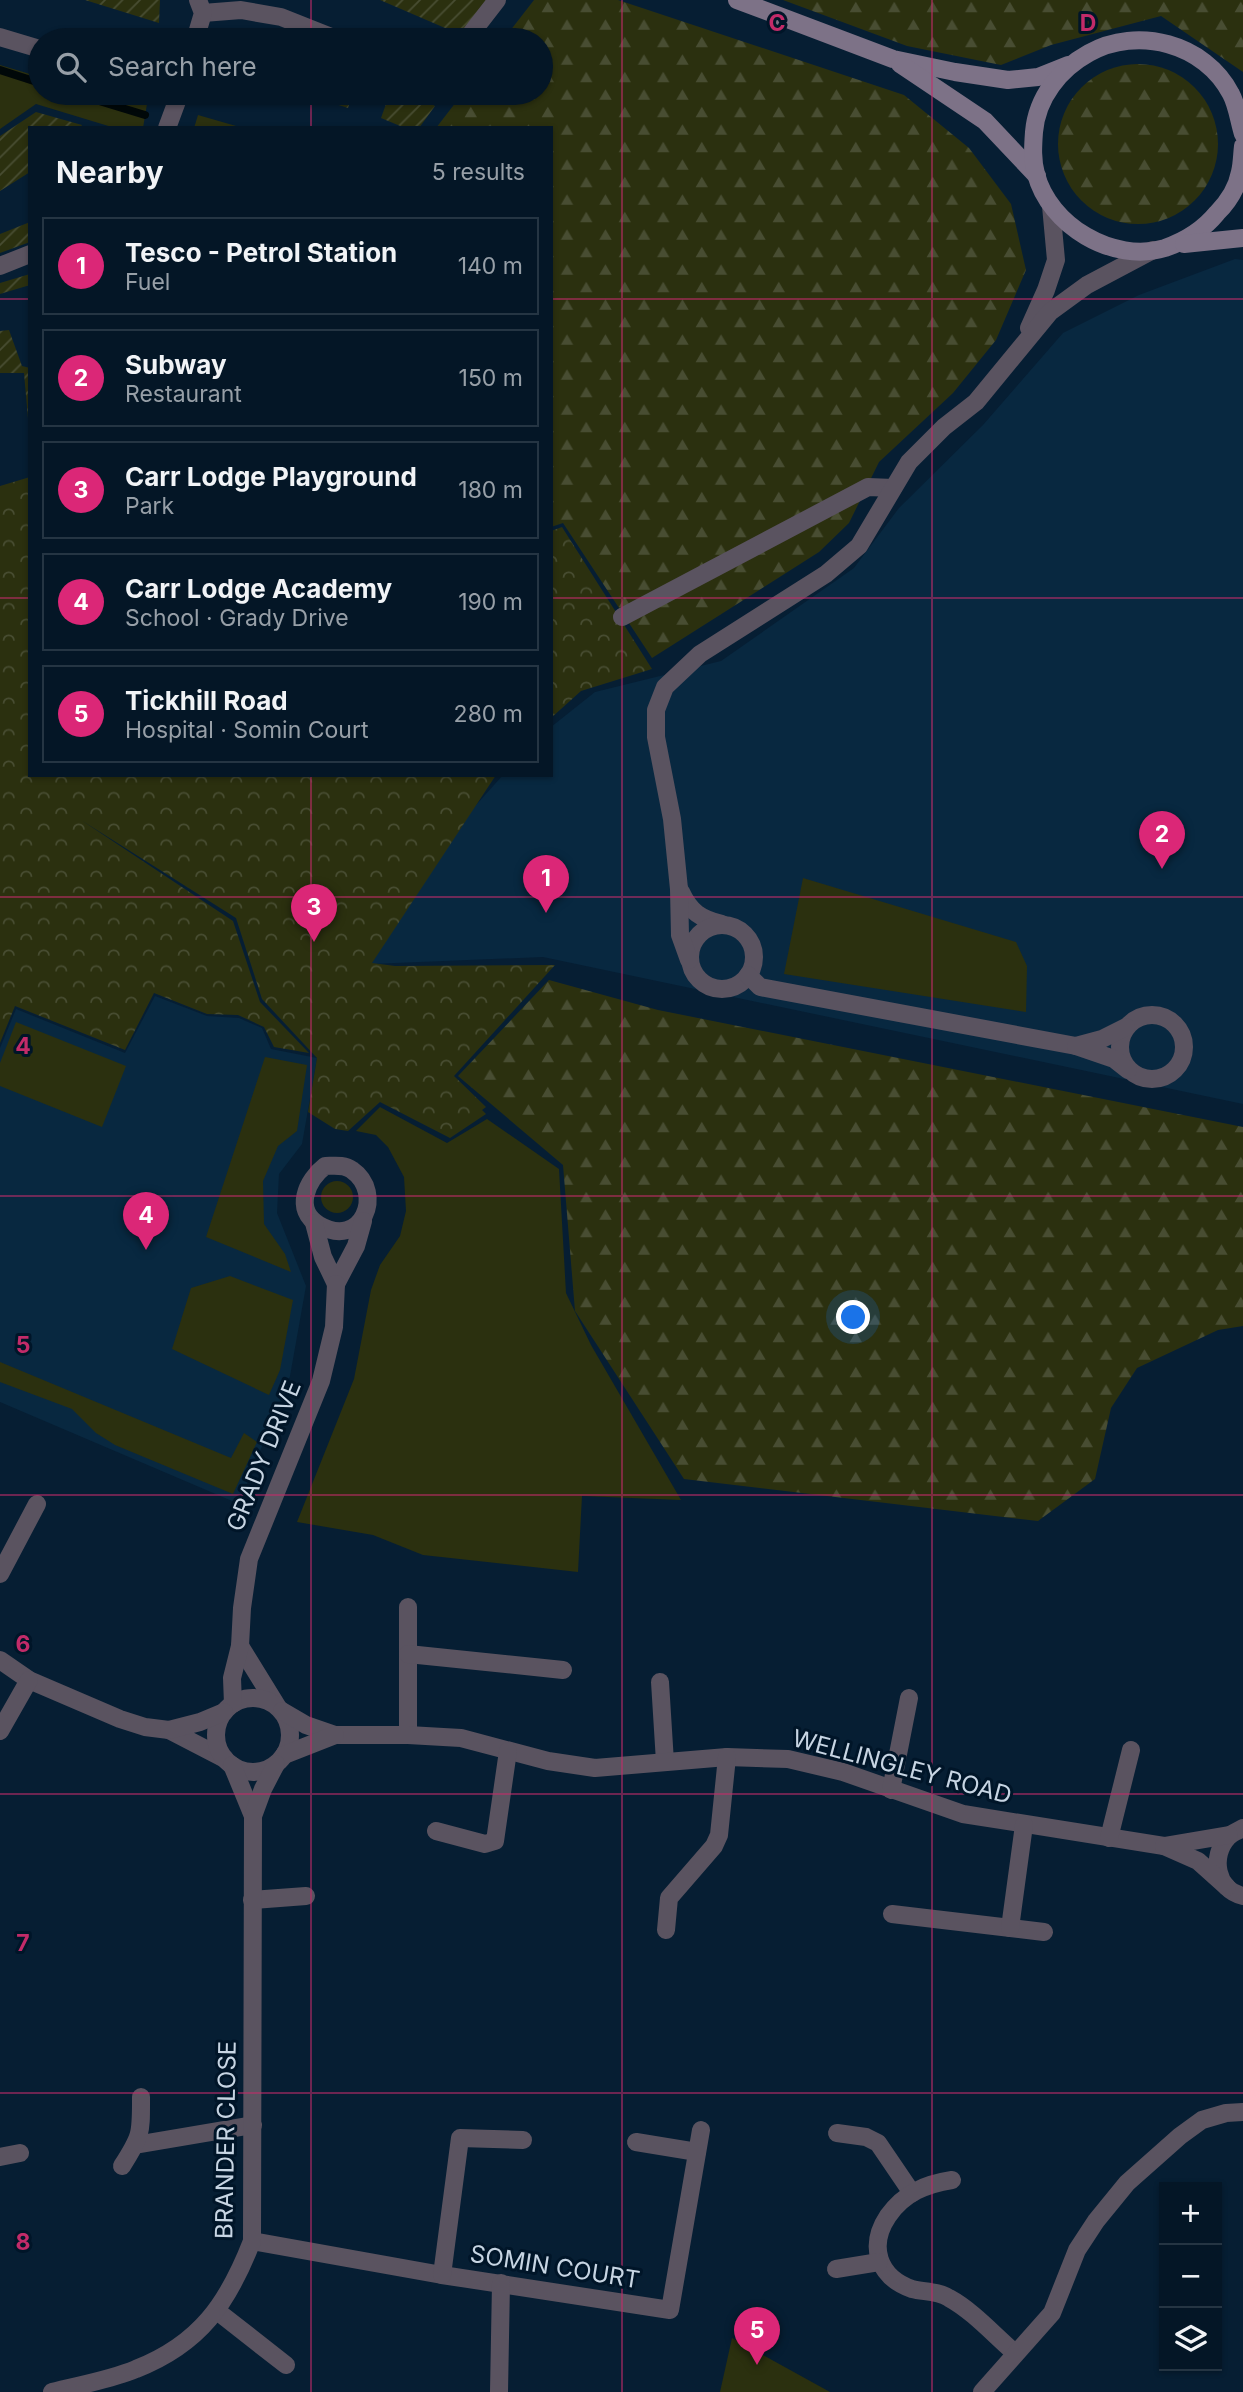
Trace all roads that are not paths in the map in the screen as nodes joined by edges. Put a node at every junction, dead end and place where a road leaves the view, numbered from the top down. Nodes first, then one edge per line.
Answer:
1 (497, 0) edge
2 (737, 0) edge
3 (201, 6) edge
4 (197, 28) edge
5 (309, 28) edge
6 (475, 28) edge
7 (0, 37) edge
8 (28, 45) edge
9 (893, 59) junction
10 (1207, 64) junction
11 (1068, 65) junction
12 (1243, 92) edge
13 (176, 105) edge
14 (168, 126) edge
15 (1243, 134) edge
16 (1243, 146) edge
17 (1037, 176) junction
18 (1051, 206) junction
19 (1243, 237) edge
20 (1160, 249) junction
21 (28, 255) edge
22 (0, 266) edge
23 (1017, 353) junction
24 (893, 488) junction
25 (622, 617) dead end
26 (679, 889) junction
27 (723, 925) junction
28 (690, 960) junction
29 (748, 975) junction
30 (1126, 1027) junction
31 (1076, 1046) junction
32 (1130, 1072) junction
33 (363, 1221) junction
34 (314, 1223) junction
35 (336, 1284) junction
36 (37, 1504) dead end
37 (0, 1574) edge
38 (408, 1607) dead end
39 (240, 1646) junction
40 (408, 1654) junction
41 (0, 1660) edge
42 (563, 1670) dead end
43 (29, 1680) junction
44 (660, 1682) dead end
45 (909, 1699) dead end
46 (228, 1708) junction
47 (279, 1709) junction
48 (169, 1730) junction
49 (0, 1731) edge
50 (335, 1735) junction
51 (408, 1735) junction
52 (1131, 1750) dead end
53 (508, 1751) junction
54 (727, 1757) junction
55 (280, 1759) junction
56 (229, 1762) junction
57 (665, 1762) junction
58 (891, 1790) junction
59 (253, 1816) junction
60 (1024, 1825) junction
61 (1239, 1830) edge
62 (436, 1831) dead end
63 (1109, 1838) junction
64 (1164, 1846) junction
65 (1238, 1894) edge
66 (306, 1896) dead end
67 (252, 1900) junction
68 (892, 1914) dead end
69 (1010, 1928) junction
70 (666, 1930) dead end
71 (1044, 1932) dead end
72 (141, 2097) dead end
73 (1243, 2112) edge
74 (253, 2125) junction
75 (701, 2130) dead end
76 (837, 2133) dead end
77 (523, 2140) dead end
78 (636, 2142) dead end
79 (135, 2145) junction
80 (697, 2152) junction
81 (20, 2153) dead end
82 (0, 2157) edge
83 (122, 2166) dead end
84 (952, 2180) dead end
85 (912, 2193) junction
86 (251, 2241) junction
87 (879, 2262) junction
88 (836, 2269) dead end
89 (442, 2275) junction
90 (500, 2283) junction
91 (217, 2311) junction
92 (1015, 2354) junction
93 (286, 2365) dead end
94 (52, 2392) edge
95 (499, 2392) edge
96 (982, 2392) edge

1 - 6 street
2 - 9 street
3 - 4 street
3 - 5 street
7 - 8 street
9 - 11 street
9 - 17 street
10 - 11 street
10 - 12 street
10 - 15 street
11 - 17 street
13 - 14 street
16 - 20 street
17 - 18 street
18 - 20 street
18 - 23 street
19 - 20 street
20 - 23 street
21 - 22 street
23 - 24 street
24 - 25 street
24 - 26 street
26 - 27 street
26 - 28 street
27 - 28 street
27 - 29 street
28 - 29 street
29 - 31 street
30 - 31 street
30 - 32 street
30 - 32 street
31 - 32 street
33 - 34 street
33 - 34 street, GRADY DRIVE
33 - 35 street, GRADY DRIVE
34 - 35 street, GRADY DRIVE
35 - 39 street, GRADY DRIVE
36 - 37 street
38 - 40 street
39 - 46 street, GRADY DRIVE
39 - 47 street
40 - 42 street
40 - 51 street
41 - 43 street
43 - 48 street
43 - 49 street
44 - 57 street
45 - 58 street
46 - 47 street
46 - 48 street
46 - 56 street
47 - 50 street, WELLINGLEY ROAD
47 - 55 street
48 - 56 street
50 - 51 street, WELLINGLEY ROAD
50 - 55 street, WELLINGLEY ROAD
51 - 53 street, WELLINGLEY ROAD
52 - 63 street
53 - 57 street, WELLINGLEY ROAD
53 - 62 street
54 - 57 street, WELLINGLEY ROAD
54 - 58 street, WELLINGLEY ROAD
54 - 70 street
55 - 56 street
55 - 59 street, BRANDER CLOSE
56 - 59 street, BRANDER CLOSE
58 - 60 street, WELLINGLEY ROAD
59 - 67 street, BRANDER CLOSE
60 - 63 street, WELLINGLEY ROAD
60 - 69 street
61 - 64 street, WELLINGLEY ROAD
61 - 65 street
63 - 64 street, WELLINGLEY ROAD
64 - 65 street, WELLINGLEY ROAD
66 - 67 street
67 - 74 street, BRANDER CLOSE
68 - 69 street
69 - 71 street
72 - 79 street
73 - 92 street
74 - 79 street
74 - 86 street, BRANDER CLOSE
75 - 80 street, SOMIN COURT
76 - 85 street
77 - 89 street
78 - 80 street
79 - 83 street
80 - 90 street, SOMIN COURT
81 - 82 street
84 - 85 street
85 - 87 street
86 - 89 street, SOMIN COURT
86 - 91 street, BRANDER CLOSE
87 - 88 street
87 - 92 street
89 - 90 street, SOMIN COURT
90 - 95 street
91 - 93 street
91 - 94 street, BRANDER CLOSE
92 - 96 street

